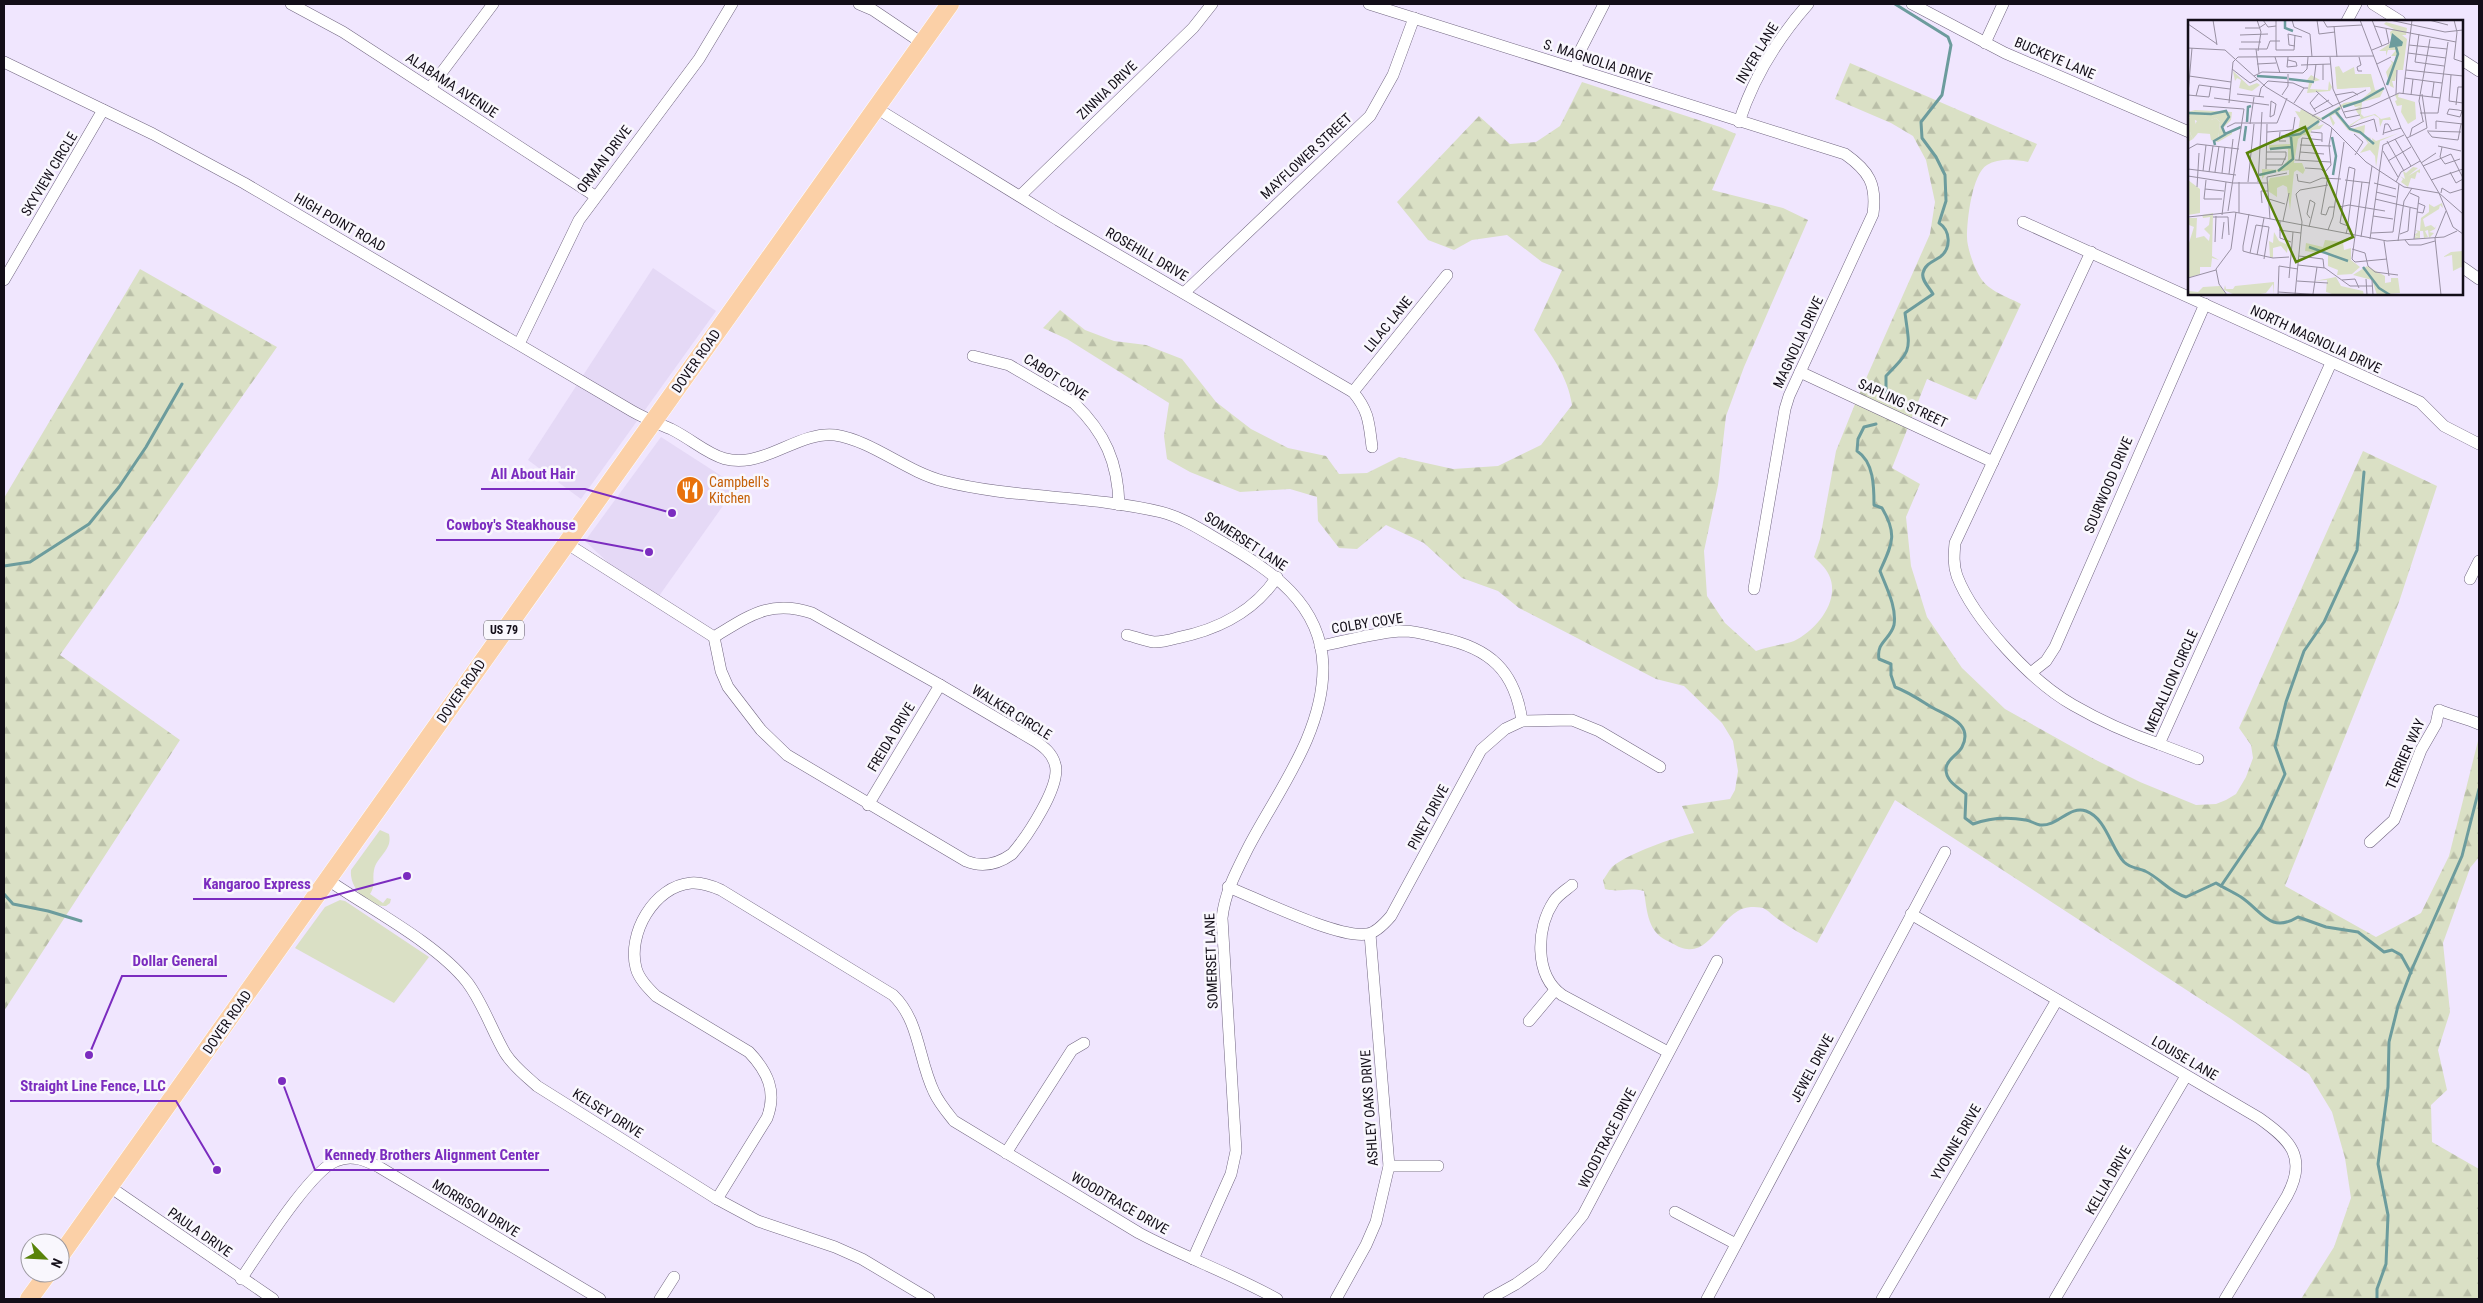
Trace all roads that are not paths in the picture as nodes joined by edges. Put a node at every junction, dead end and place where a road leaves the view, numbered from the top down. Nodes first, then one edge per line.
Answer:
1 (291, 4) edge
2 (492, 4) edge
3 (732, 4) edge
4 (859, 4) edge
5 (950, 4) edge
6 (1212, 4) edge
7 (1369, 4) edge
8 (1604, 4) edge
9 (1808, 4) edge
10 (1912, 4) edge
11 (2004, 4) edge
12 (2356, 4) edge
13 (2373, 4) edge
14 (1414, 18) junction
15 (2348, 20) edge
16 (2398, 20) edge
17 (922, 43) junction
18 (1985, 43) junction
19 (2463, 61) edge
20 (4, 62) edge
21 (1577, 69) junction
22 (2479, 71) edge
23 (430, 88) junction
24 (876, 108) junction
25 (104, 110) junction
26 (1739, 122) junction
27 (2188, 132) edge
28 (1817, 146) joint
29 (595, 196) junction
30 (1020, 196) junction
31 (2023, 222) dead end
32 (2091, 252) junction
33 (2463, 268) edge
34 (1447, 275) dead end
35 (2479, 279) edge
36 (4, 280) edge
37 (1185, 292) junction
38 (2205, 304) junction
39 (519, 344) junction
40 (973, 356) dead end
41 (2331, 363) junction
42 (1800, 372) junction
43 (1353, 392) junction
44 (653, 423) junction
45 (2479, 444) edge
46 (1372, 447) dead end
47 (1993, 462) junction
48 (1119, 505) junction
49 (566, 543) junction
50 (2479, 561) edge
51 (1277, 577) junction
52 (2470, 579) dead end
53 (1754, 588) dead end
54 (1127, 635) dead end
55 (714, 637) junction
56 (1320, 646) junction
57 (2032, 672) junction
58 (940, 685) junction
59 (1522, 721) junction
60 (2479, 724) edge
61 (2159, 744) junction
62 (2198, 759) dead end
63 (1660, 767) dead end
64 (868, 804) junction
65 (2370, 842) dead end
66 (1945, 852) dead end
67 (328, 880) junction
68 (1572, 885) dead end
69 (1228, 887) junction
70 (1911, 914) junction
71 (1370, 934) junction
72 (1717, 961) dead end
73 (1555, 990) junction
74 (2057, 1000) junction
75 (1530, 1021) dead end
76 (1084, 1043) dead end
77 (1668, 1052) junction
78 (2186, 1076) junction
79 (1006, 1153) junction
80 (1389, 1166) junction
81 (1438, 1166) dead end
82 (110, 1187) junction
83 (717, 1199) junction
84 (1675, 1212) dead end
85 (70, 1242) edge
86 (1736, 1244) junction
87 (1193, 1260) junction
88 (674, 1277) dead end
89 (241, 1279) junction
90 (41, 1283) edge
91 (29, 1299) edge
92 (273, 1299) edge
93 (600, 1299) edge
94 (660, 1299) edge
95 (929, 1299) edge
96 (1277, 1299) edge
97 (1336, 1299) edge
98 (1489, 1299) edge
99 (1706, 1299) edge
100 (1882, 1299) edge
101 (2055, 1299) edge
102 (2226, 1299) edge

1 - 23 street, ALABAMA AVENUE
2 - 23 street
3 - 29 street, ORMAN DRIVE
4 - 17 street
5 - 17 main road, DOVER ROAD / US 79
6 - 30 street, ZINNIA DRIVE
7 - 14 street, S. MAGNOLIA DRIVE
8 - 21 street
9 - 26 street, INVER LANE
10 - 18 street, BUCKEYE LANE
11 - 18 street
12 - 15 street
13 - 16 street
14 - 21 street, S. MAGNOLIA DRIVE
14 - 37 street, MAYFLOWER STREET
17 - 24 main road, DOVER ROAD / US 79
18 - 27 street, BUCKEYE LANE
19 - 22 street
20 - 25 street, HIGH POINT ROAD
21 - 26 street, S. MAGNOLIA DRIVE
23 - 29 street, ALABAMA AVENUE
24 - 30 street, ROSEHILL DRIVE
24 - 44 main road, DOVER ROAD / US 79
25 - 36 street, SKYVIEW CIRCLE
25 - 39 street, HIGH POINT ROAD
26 - 28 street, S. MAGNOLIA DRIVE
28 - 42 street, MAGNOLIA DRIVE
29 - 39 street, ORMAN DRIVE
30 - 37 street, ROSEHILL DRIVE
31 - 32 street, NORTH MAGNOLIA DRIVE
32 - 38 street, NORTH MAGNOLIA DRIVE
32 - 47 street, MEDALLION CIRCLE
33 - 35 street
34 - 43 street, LILAC LANE
37 - 43 street, ROSEHILL DRIVE
38 - 41 street, NORTH MAGNOLIA DRIVE
38 - 57 street, SOURWOOD DRIVE
39 - 44 street, HIGH POINT ROAD
40 - 48 street, CABOT COVE
41 - 45 street, NORTH MAGNOLIA DRIVE
41 - 61 street, MEDALLION CIRCLE
42 - 47 street, SAPLING STREET
42 - 53 street, MAGNOLIA DRIVE
43 - 46 street, ROSEHILL DRIVE
44 - 48 street, SOMERSET LANE
44 - 49 main road, DOVER ROAD / US 79
47 - 57 street, MEDALLION CIRCLE
48 - 51 street, SOMERSET LANE
49 - 55 street
49 - 67 main road, DOVER ROAD / US 79
50 - 52 street
51 - 54 street
51 - 56 street, SOMERSET LANE
55 - 58 street, WALKER CIRCLE
55 - 64 street, WALKER CIRCLE
56 - 59 street, COLBY COVE
56 - 69 street, SOMERSET LANE
57 - 61 street, MEDALLION CIRCLE
58 - 64 street, FREIDA DRIVE
58 - 64 street, WALKER CIRCLE
59 - 63 street, PINEY DRIVE
59 - 71 street, PINEY DRIVE
60 - 65 street, TERRIER WAY
61 - 62 street
66 - 70 street, JEWEL DRIVE
67 - 82 main road, DOVER ROAD / US 79
67 - 83 street, KELSEY DRIVE
68 - 73 street
69 - 71 street
69 - 87 street, SOMERSET LANE
70 - 74 street, LOUISE LANE
70 - 86 street, JEWEL DRIVE
71 - 80 street, ASHLEY OAKS DRIVE
72 - 77 street, WOODTRACE DRIVE
73 - 75 street
73 - 77 street
74 - 78 street, LOUISE LANE
74 - 100 street, YVONNE DRIVE
76 - 79 street
77 - 98 street, WOODTRACE DRIVE
78 - 101 street, KELLIA DRIVE
78 - 102 street, LOUISE LANE
79 - 83 street, WOODTRACE DRIVE
79 - 87 street, WOODTRACE DRIVE
80 - 81 street
80 - 97 street, ASHLEY OAKS DRIVE
82 - 85 main road, DOVER ROAD / US 79
82 - 89 street, PAULA DRIVE
83 - 95 street, KELSEY DRIVE
84 - 86 street
86 - 99 street, JEWEL DRIVE
87 - 96 street, WOODTRACE DRIVE
88 - 94 street
89 - 92 street, PAULA DRIVE
89 - 93 street, MORRISON DRIVE
90 - 91 main road

